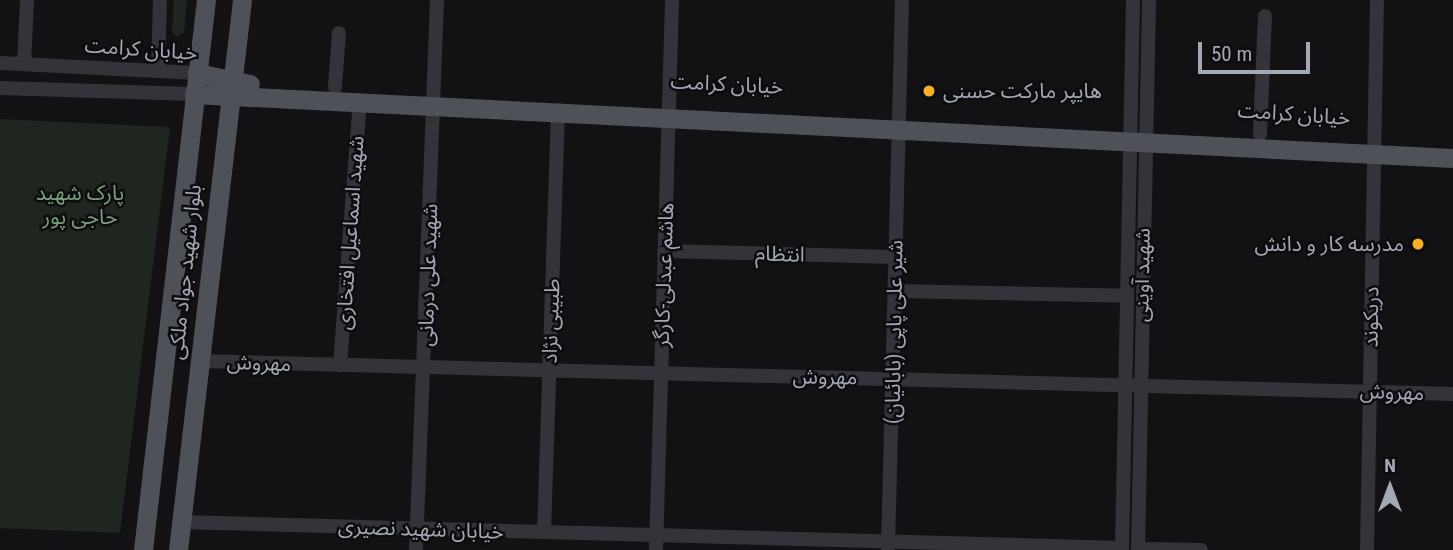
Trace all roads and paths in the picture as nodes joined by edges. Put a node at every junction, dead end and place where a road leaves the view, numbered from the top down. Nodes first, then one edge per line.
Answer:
1 (27, 0) edge
2 (160, 0) edge
3 (206, 0) edge
4 (242, 0) edge
5 (437, 0) edge
6 (671, 0) edge
7 (902, 0) edge
8 (1133, 0) edge
9 (1149, 0) edge
10 (1377, 0) edge
11 (1265, 16) dead end
12 (338, 33) dead end
13 (0, 63) edge
14 (24, 64) junction
15 (158, 70) junction
16 (197, 74) junction
17 (335, 87) junction
18 (0, 88) edge
19 (229, 89) junction
20 (194, 94) junction
21 (436, 98) junction
22 (360, 101) junction
23 (558, 110) junction
24 (668, 110) junction
25 (899, 121) junction
26 (1137, 133) junction
27 (1260, 134) junction
28 (1453, 146) edge
29 (1374, 148) junction
30 (1453, 158) edge
31 (664, 251) junction
32 (895, 257) junction
33 (895, 291) junction
34 (1127, 296) junction
35 (198, 361) junction
36 (340, 365) junction
37 (424, 367) junction
38 (550, 370) junction
39 (661, 373) junction
40 (892, 379) junction
41 (1124, 385) junction
42 (1141, 386) junction
43 (1369, 391) junction
44 (1453, 394) edge
45 (182, 522) junction
46 (417, 528) junction
47 (544, 532) junction
48 (657, 542) edge
49 (888, 546) edge
50 (1122, 549) edge
51 (1138, 549) edge
52 (143, 550) edge
53 (178, 550) edge
54 (416, 550) edge
55 (1201, 550) edge
56 (1367, 550) edge

1 - 14 street
2 - 15 street
3 - 16 main road, بلوار شهید جواد ملکی
4 - 19 main road, بلوار شهید جواد ملکی
5 - 21 street, شهید علی درمانی
6 - 24 street, هاشم عبدلی-کارگر
7 - 25 street, شیر علی پاپی (بابائیان)
8 - 26 street, شهید آوینی
9 - 26 street, شهید آوینی
10 - 29 street, دریکوند
11 - 27 street
12 - 17 street
13 - 14 street, خیابان کرامت
14 - 15 street, خیابان کرامت
15 - 16 street, خیابان کرامت
16 - 19 main road, خیابان کرامت
16 - 20 main road, بلوار شهید جواد ملکی
17 - 19 main road, خیابان کرامت
17 - 21 main road, خیابان کرامت
18 - 20 street, خیابان کرامت
19 - 20 main road, خیابان کرامت
19 - 22 main road, خیابان کرامت
19 - 35 main road, بلوار شهید جواد ملکی
20 - 52 main road, بلوار شهید جواد ملکی
21 - 22 main road, خیابان کرامت
21 - 23 main road, خیابان کرامت
21 - 24 main road, خیابان کرامت
21 - 37 street, شهید علی درمانی
22 - 36 street, شهید اسماعیل افتخاری
23 - 24 main road, خیابان کرامت
23 - 38 street, طبیبی نژاد
24 - 25 main road, خیابان کرامت
24 - 31 street, هاشم عبدلی-کارگر
25 - 26 main road, خیابان کرامت
25 - 32 street, شیر علی پاپی (بابائیان)
26 - 27 main road, خیابان کرامت
26 - 29 main road, خیابان کرامت
26 - 34 street, شهید آوینی
26 - 42 street, شهید آوینی
27 - 29 main road, خیابان کرامت
28 - 29 main road, خیابان کرامت
29 - 30 main road, خیابان کرامت
29 - 43 street, دریکوند
31 - 32 street, انتظام
31 - 39 street, هاشم عبدلی-کارگر
32 - 33 street, شیر علی پاپی (بابائیان)
33 - 34 street
33 - 40 street, شیر علی پاپی (بابائیان)
34 - 41 street, شهید آوینی
35 - 36 street, مهروش
35 - 45 main road, بلوار شهید جواد ملکی
36 - 37 street, مهروش
37 - 38 street, مهروش
37 - 46 street, شهید علی درمانی
38 - 39 street, مهروش
38 - 47 street, طبیبی نژاد
39 - 40 street, مهروش
39 - 48 street, هاشم عبدلی-کارگر
40 - 41 street, مهروش
40 - 49 street, شیر علی پاپی (بابائیان)
41 - 42 street, مهروش
41 - 50 street, شهید آوینی
42 - 43 street, مهروش
42 - 51 street, شهید آوینی
43 - 44 street, مهروش
43 - 56 street, دریکوند
45 - 46 street, خیابان شهید نصیری
45 - 53 main road, بلوار شهید جواد ملکی
46 - 47 street, خیابان شهید نصیری
46 - 54 street, شهید علی درمانی
47 - 48 street, خیابان شهید نصیری
48 - 49 street, خیابان شهید نصیری
49 - 50 street, خیابان شهید نصیری
51 - 55 street

